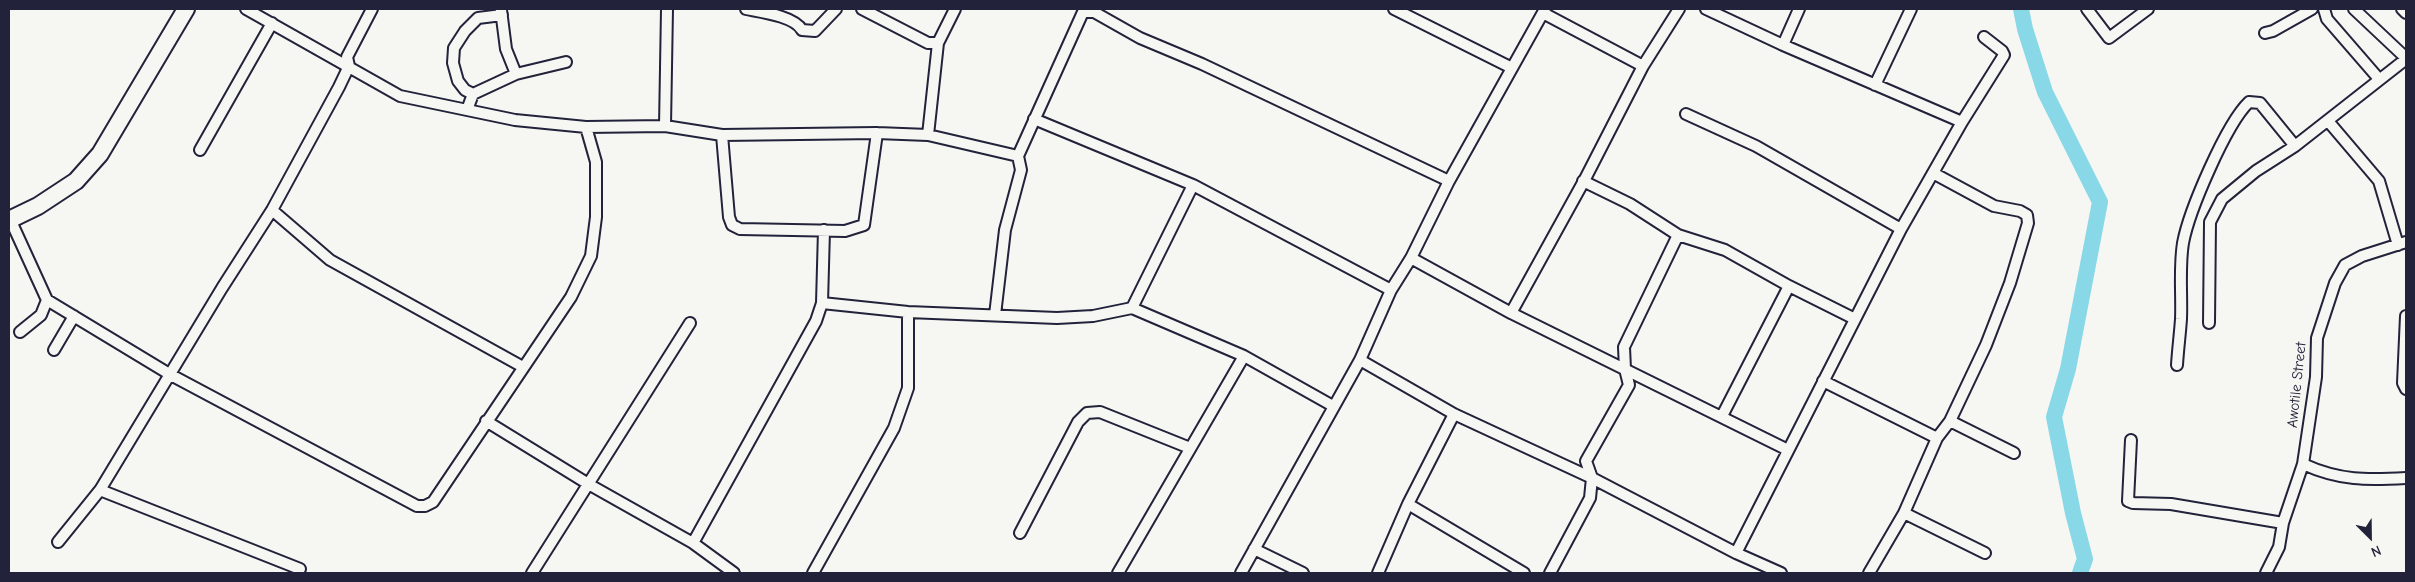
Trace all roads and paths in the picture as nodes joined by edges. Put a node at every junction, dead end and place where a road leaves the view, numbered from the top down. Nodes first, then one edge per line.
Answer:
1 (186, 9) edge
2 (246, 9) edge
3 (372, 9) edge
4 (667, 9) edge
5 (746, 9) edge
6 (836, 9) edge
7 (862, 9) edge
8 (956, 9) edge
9 (1394, 9) edge
10 (1679, 9) edge
11 (1706, 9) edge
12 (1799, 9) edge
13 (1911, 9) edge
14 (2087, 9) edge
15 (2148, 9) edge
16 (2312, 9) edge
17 (2324, 9) edge
18 (2354, 9) edge
19 (2402, 9) edge
20 (1544, 11) edge
21 (502, 12) edge
22 (2406, 13) edge
23 (272, 23) junction
24 (2264, 33) dead end
25 (1984, 38) dead end
26 (938, 43) junction
27 (1783, 45) junction
28 (2406, 58) edge
29 (566, 62) dead end
30 (349, 66) junction
31 (1642, 66) junction
32 (1512, 68) junction
33 (516, 74) junction
34 (2378, 79) junction
35 (1875, 85) junction
36 (473, 94) junction
37 (467, 110) junction
38 (1686, 114) dead end
39 (1034, 119) junction
40 (2328, 121) junction
41 (1962, 122) junction
42 (665, 126) junction
43 (586, 127) junction
44 (877, 133) junction
45 (722, 135) junction
46 (928, 136) junction
47 (2295, 146) junction
48 (200, 150) dead end
49 (1018, 156) junction
50 (1933, 173) junction
51 (1449, 181) junction
52 (1584, 181) junction
53 (1193, 185) junction
54 (272, 210) junction
55 (9, 219) edge
56 (1901, 229) junction
57 (824, 230) junction
58 (1678, 235) junction
59 (2402, 244) edge
60 (1411, 258) junction
61 (1789, 286) junction
62 (1391, 290) junction
63 (47, 300) junction
64 (822, 303) junction
65 (1132, 308) junction
66 (908, 312) junction
67 (1511, 313) junction
68 (995, 315) junction
69 (74, 316) junction
70 (2406, 316) edge
71 (1855, 319) junction
72 (690, 323) dead end
73 (2209, 323) dead end
74 (20, 332) dead end
75 (54, 350) dead end
76 (1244, 356) junction
77 (1360, 360) junction
78 (2177, 365) dead end
79 (523, 367) junction
80 (1625, 369) junction
81 (172, 375) junction
82 (1823, 381) junction
83 (2406, 389) edge
84 (1333, 406) junction
85 (1454, 414) junction
86 (1722, 416) junction
87 (486, 421) junction
88 (1950, 421) junction
89 (1937, 438) junction
90 (2131, 440) dead end
91 (1190, 448) junction
92 (1788, 450) junction
93 (2014, 453) dead end
94 (2302, 464) junction
95 (1592, 478) junction
96 (2406, 478) edge
97 (590, 485) junction
98 (100, 490) junction
99 (1408, 504) junction
100 (1904, 514) junction
101 (2283, 523) junction
102 (1020, 533) dead end
103 (58, 542) dead end
104 (693, 543) junction
105 (1254, 548) junction
106 (1736, 553) junction
107 (1985, 553) dead end
108 (300, 569) dead end
109 (532, 573) edge
110 (734, 573) edge
111 (813, 573) edge
112 (1118, 573) edge
113 (1241, 573) edge
114 (1302, 573) edge
115 (1378, 573) edge
116 (1524, 573) edge
117 (1551, 573) edge
118 (1781, 573) edge
119 (1869, 573) edge
120 (2266, 573) edge

1 - 55 main road
2 - 23 street
3 - 30 street
4 - 42 street
5 - 6 street
7 - 26 street
8 - 26 street
9 - 32 street
10 - 31 street
11 - 27 street
12 - 27 street
13 - 35 street
14 - 15 street
16 - 24 street
17 - 34 street
18 - 28 street
19 - 22 street
20 - 31 street
20 - 32 street
21 - 33 street
21 - 36 street
23 - 30 street
23 - 48 street
25 - 41 street
26 - 46 street
27 - 35 street
28 - 34 street
29 - 33 street
30 - 37 street
30 - 54 street
31 - 52 street
32 - 51 street
33 - 36 street
34 - 40 street
35 - 41 street
36 - 37 street
37 - 43 street
38 - 56 street
39 - 49 street
39 - 51 street
39 - 53 street
40 - 47 street
40 - 59 street
41 - 50 street
42 - 43 street
42 - 45 street
43 - 79 street
44 - 45 street
44 - 46 street
44 - 57 street
45 - 57 street
46 - 49 street
47 - 73 street
47 - 78 street
49 - 68 street
50 - 56 street
50 - 88 street
51 - 60 street
52 - 58 street
52 - 67 street
53 - 62 street
53 - 65 street
54 - 79 street
54 - 81 street
55 - 63 street
56 - 71 street
57 - 64 street
58 - 61 street
58 - 80 street
59 - 94 street, Awotile Street
60 - 62 street
60 - 67 street
61 - 71 street
61 - 86 street
62 - 77 street
63 - 69 street
63 - 74 street
64 - 66 street
64 - 104 street
65 - 68 street
65 - 76 street
66 - 68 street
66 - 111 street
67 - 80 street
69 - 75 street
69 - 81 street
70 - 83 street
71 - 82 street
72 - 97 street
76 - 84 street
76 - 91 street
77 - 84 street
77 - 85 street
79 - 87 street
80 - 86 street
80 - 95 street
81 - 87 street
81 - 98 street
82 - 89 street
82 - 92 street
84 - 105 street
85 - 95 street
85 - 99 street
86 - 92 street
87 - 97 street
88 - 89 street
88 - 93 street
89 - 100 street
90 - 101 street
91 - 102 street
91 - 112 street
92 - 106 street
94 - 96 street
94 - 101 street, Awotile Street
95 - 106 street
95 - 117 street
97 - 104 street
97 - 109 street
98 - 103 street
98 - 108 street
99 - 115 street
99 - 116 street
100 - 107 street
100 - 119 street
101 - 120 street, Awotile Street
104 - 110 street
105 - 113 street
105 - 114 street
106 - 118 street

